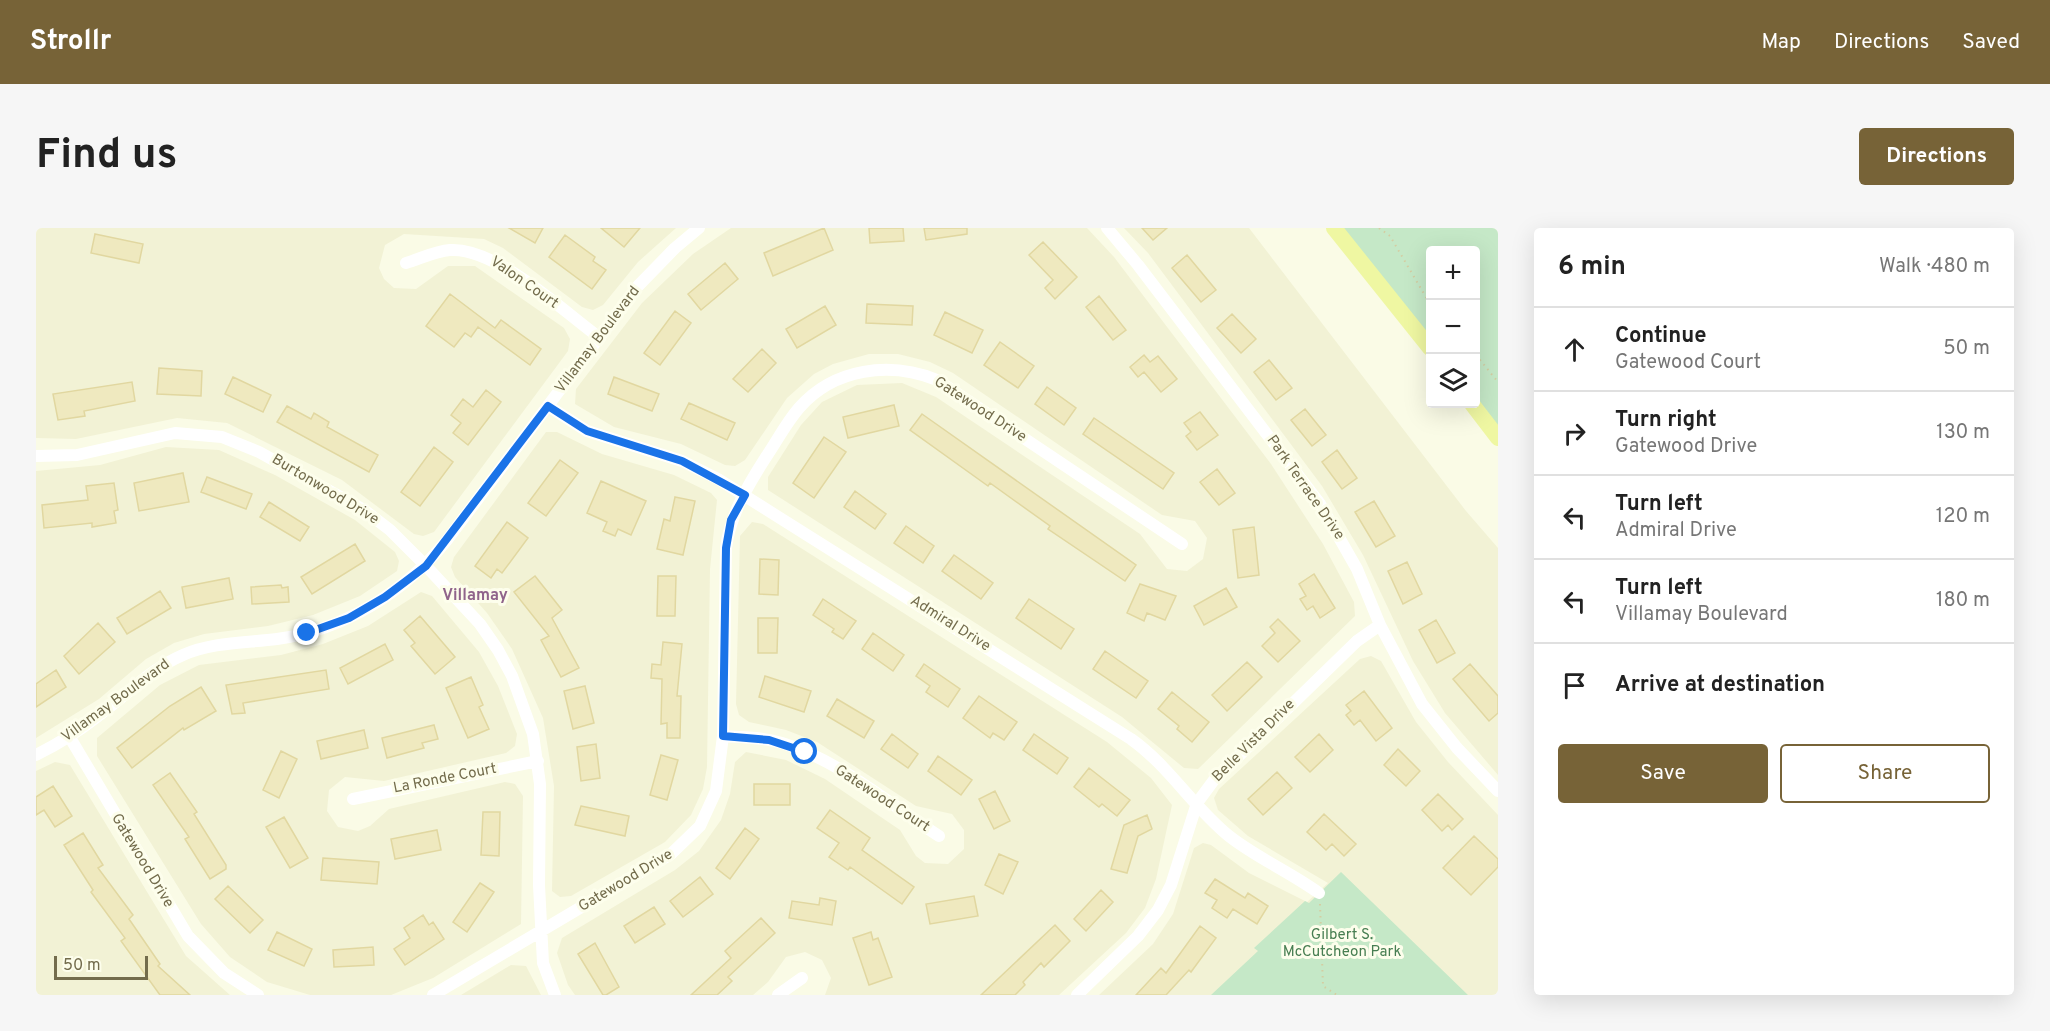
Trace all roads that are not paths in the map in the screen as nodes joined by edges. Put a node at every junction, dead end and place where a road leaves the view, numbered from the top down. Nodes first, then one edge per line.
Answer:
1 (699, 228) edge
2 (1107, 228) edge
3 (1334, 228) edge
4 (406, 263) dead end
5 (600, 338) junction
6 (1426, 342) edge
7 (548, 406) junction
8 (1475, 408) edge
9 (1498, 438) edge
10 (36, 456) edge
11 (745, 495) junction
12 (1182, 544) dead end
13 (426, 566) junction
14 (1380, 625) junction
15 (69, 736) junction
16 (723, 736) junction
17 (36, 755) edge
18 (538, 760) junction
19 (1498, 791) edge
20 (353, 800) dead end
21 (1197, 803) junction
22 (939, 836) dead end
23 (1319, 893) road end
24 (542, 932) junction
25 (802, 978) dead end
26 (258, 995) edge
27 (433, 995) edge
28 (555, 995) edge
29 (778, 995) edge
30 (1077, 995) edge

1 - 5 street, Villamay Boulevard
2 - 14 street, Park Terrace Drive
3 - 6 main road
4 - 5 street, Valon Court
5 - 7 street, Villamay Boulevard
7 - 11 street, Admiral Drive
7 - 13 street, Villamay Boulevard
8 - 9 main road
10 - 13 street, Burtonwood Drive
11 - 12 street, Gatewood Drive
11 - 16 street, Gatewood Drive
11 - 21 street, Admiral Drive
13 - 15 street, Villamay Boulevard
13 - 18 street, Burtonwood Drive
14 - 19 street, Park Terrace Drive
14 - 21 street, Belle Vista Drive
15 - 17 street, Villamay Boulevard
15 - 26 street, Gatewood Drive
16 - 22 street, Gatewood Court
16 - 24 street, Gatewood Drive
18 - 20 street, La Ronde Court
18 - 24 street, Burtonwood Drive
21 - 23 street, Admiral Drive
21 - 30 street, Belle Vista Drive
24 - 27 street, Gatewood Drive
24 - 28 street, Burtonwood Drive
25 - 29 street

